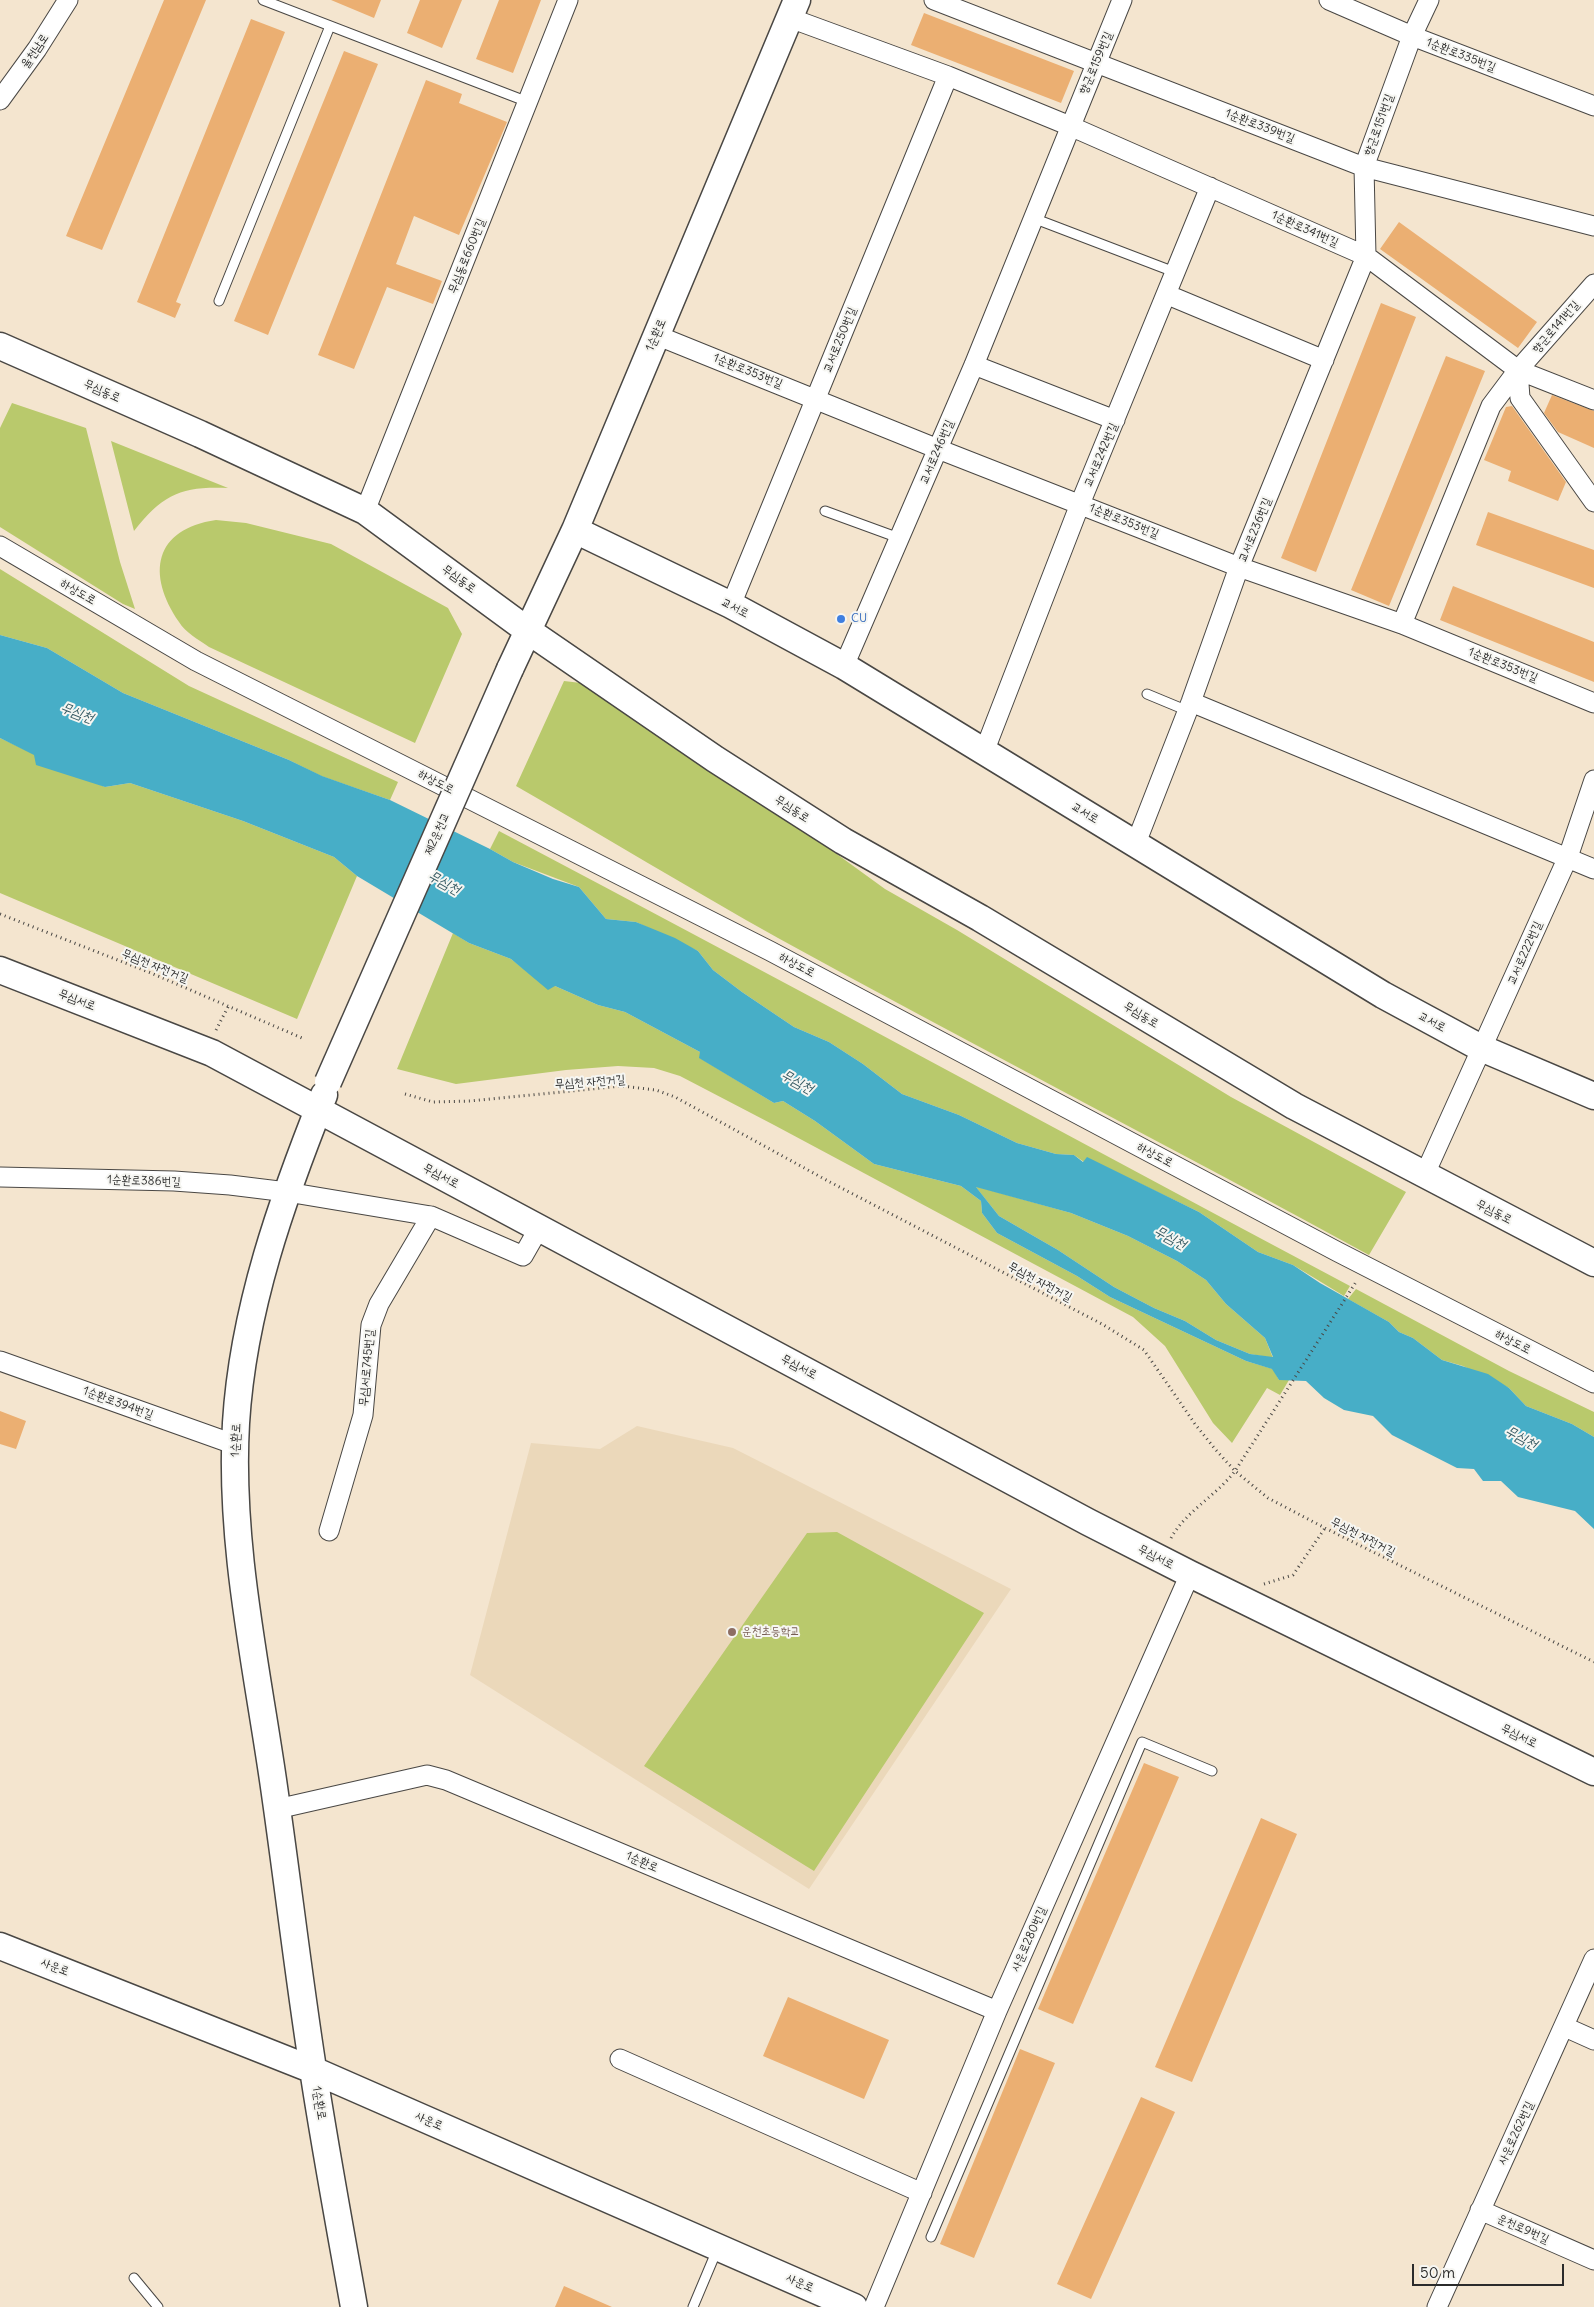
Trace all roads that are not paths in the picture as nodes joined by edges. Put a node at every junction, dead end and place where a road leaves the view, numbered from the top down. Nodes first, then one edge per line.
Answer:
1 (68, 0) edge
2 (263, 0) edge
3 (568, 0) edge
4 (934, 0) edge
5 (1122, 0) edge
6 (1329, 0) edge
7 (1429, 0) edge
8 (794, 9) edge
9 (330, 26) junction
10 (1412, 36) junction
11 (1096, 62) junction
12 (948, 76) junction
13 (0, 100) edge
14 (528, 102) junction
15 (1594, 106) edge
16 (1070, 126) junction
17 (1364, 167) junction
18 (1210, 187) junction
19 (1033, 218) junction
20 (1594, 226) edge
21 (1366, 256) junction
22 (1177, 273) junction
23 (1594, 284) edge
24 (1168, 295) junction
25 (219, 301) dead end
26 (656, 335) junction
27 (0, 346) edge
28 (1324, 360) junction
29 (974, 365) junction
30 (1518, 370) junction
31 (816, 398) junction
32 (1594, 400) edge
33 (1115, 420) junction
34 (938, 450) junction
35 (1594, 502) edge
36 (1080, 504) junction
37 (365, 511) junction
38 (825, 511) dead end
39 (575, 530) junction
40 (899, 538) junction
41 (0, 546) edge
42 (1239, 567) junction
43 (731, 605) junction
44 (1402, 624) junction
45 (527, 630) junction
46 (844, 666) junction
47 (510, 668) joint
48 (1147, 694) dead end
49 (1594, 703) edge
50 (1190, 706) junction
51 (984, 752) junction
52 (1594, 780) edge
53 (1136, 843) junction
54 (1568, 858) junction
55 (1594, 869) edge
56 (0, 970) edge
57 (1481, 1048) junction
58 (328, 1082) joint
59 (1594, 1096) edge
60 (318, 1110) junction
61 (1424, 1176) junction
62 (0, 1177) edge
63 (287, 1192) junction
64 (431, 1216) junction
65 (539, 1228) junction
66 (1594, 1263) edge
67 (0, 1361) edge
68 (1594, 1383) edge
69 (236, 1445) junction
70 (329, 1531) dead end
71 (1190, 1574) junction
72 (1212, 1771) dead end
73 (1594, 1772) edge
74 (277, 1808) junction
75 (0, 1946) edge
76 (1594, 1959) edge
77 (997, 2011) junction
78 (1564, 2027) junction
79 (1594, 2040) edge
80 (620, 2058) dead end
81 (313, 2070) junction
82 (922, 2193) junction
83 (1480, 2210) junction
84 (931, 2237) dead end
85 (718, 2247) junction
86 (1594, 2260) edge
87 (134, 2278) dead end
88 (158, 2307) edge
89 (354, 2307) edge
90 (693, 2307) edge
91 (854, 2307) edge
92 (874, 2307) edge
93 (1437, 2307) edge

1 - 13 street, 율천남로
2 - 9 lane
3 - 14 street, 무심동로660번길
4 - 11 street, 1순환로339번길
5 - 11 street, 향군로159번길
6 - 10 street, 1순환로335번길
7 - 10 street, 향군로151번길
8 - 12 street, 1순환로341번길
8 - 26 main road, 1순환로
9 - 14 lane
9 - 25 lane
10 - 15 street, 1순환로335번길
10 - 17 street, 향군로151번길
11 - 16 street, 향군로159번길
11 - 17 street, 1순환로339번길
12 - 16 street, 1순환로341번길
12 - 31 street, 교서로250번길
14 - 37 street, 무심동로660번길
16 - 18 street, 1순환로341번길
16 - 19 street, 교서로246번길
17 - 20 street, 1순환로339번길
17 - 21 street, 향군로151번길
18 - 21 street, 1순환로341번길
18 - 22 street, 교서로242번길
19 - 22 lane
19 - 29 street, 교서로246번길
21 - 28 street, 교서로236번길
21 - 30 street, 1순환로341번길
22 - 24 street, 교서로242번길
23 - 30 street, 향군로141번길
24 - 28 street
24 - 33 street, 교서로242번길
26 - 31 street, 1순환로353번길
26 - 39 main road, 1순환로
27 - 37 main road, 무심동로
28 - 42 street, 교서로236번길
29 - 33 street
29 - 34 street, 교서로246번길
30 - 32 street, 1순환로341번길
30 - 35 street
30 - 44 street, 향군로141번길
31 - 34 street, 1순환로353번길
31 - 43 street, 교서로250번길
33 - 36 street, 교서로242번길
34 - 36 street, 1순환로353번길
34 - 40 street, 교서로246번길
36 - 42 street, 1순환로353번길
36 - 51 street, 교서로242번길
37 - 45 main road, 무심동로
38 - 40 lane
39 - 43 main road, 교서로
39 - 45 main road, 1순환로
40 - 46 street, 교서로246번길
41 - 68 street, 하상도로
42 - 44 street, 1순환로353번길
42 - 50 street, 교서로236번길
43 - 46 main road, 교서로
44 - 49 street, 1순환로353번길
45 - 47 main road, 1순환로
45 - 61 main road, 무심동로
46 - 51 main road, 교서로
47 - 58 main road, 제2운천교, bridge
48 - 50 lane
50 - 53 street, 교서로236번길
50 - 54 street
51 - 53 main road, 교서로
52 - 54 street, 교서로222번길
53 - 57 main road, 교서로
54 - 55 street
54 - 57 street, 교서로222번길
56 - 60 main road, 무심서로
57 - 59 main road, 교서로
57 - 61 street, 교서로222번길
58 - 60 main road, 1순환로
60 - 63 main road, 1순환로
60 - 65 main road, 무심서로
61 - 66 main road, 무심동로
62 - 63 street, 1순환로386번길
63 - 64 street, 1순환로386번길
63 - 69 main road, 1순환로
64 - 65 street, 1순환로386번길
64 - 70 street, 무심서로745번길
65 - 71 main road, 무심서로
67 - 69 street, 1순환로394번길
69 - 74 main road, 1순환로
71 - 73 main road, 무심서로
71 - 77 street, 사운로280번길
72 - 84 lane
74 - 77 street, 1순환로
74 - 81 main road, 1순환로
75 - 81 main road, 사운로
76 - 78 street, 사운로262번길
77 - 82 street, 사운로280번길
78 - 79 street
78 - 83 street, 사운로262번길
80 - 82 street
81 - 85 main road, 사운로
81 - 89 main road, 1순환로
82 - 92 street, 사운로280번길
83 - 86 street, 운천로9번길
83 - 93 street, 사운로262번길
85 - 90 lane
85 - 91 main road, 사운로
87 - 88 lane

